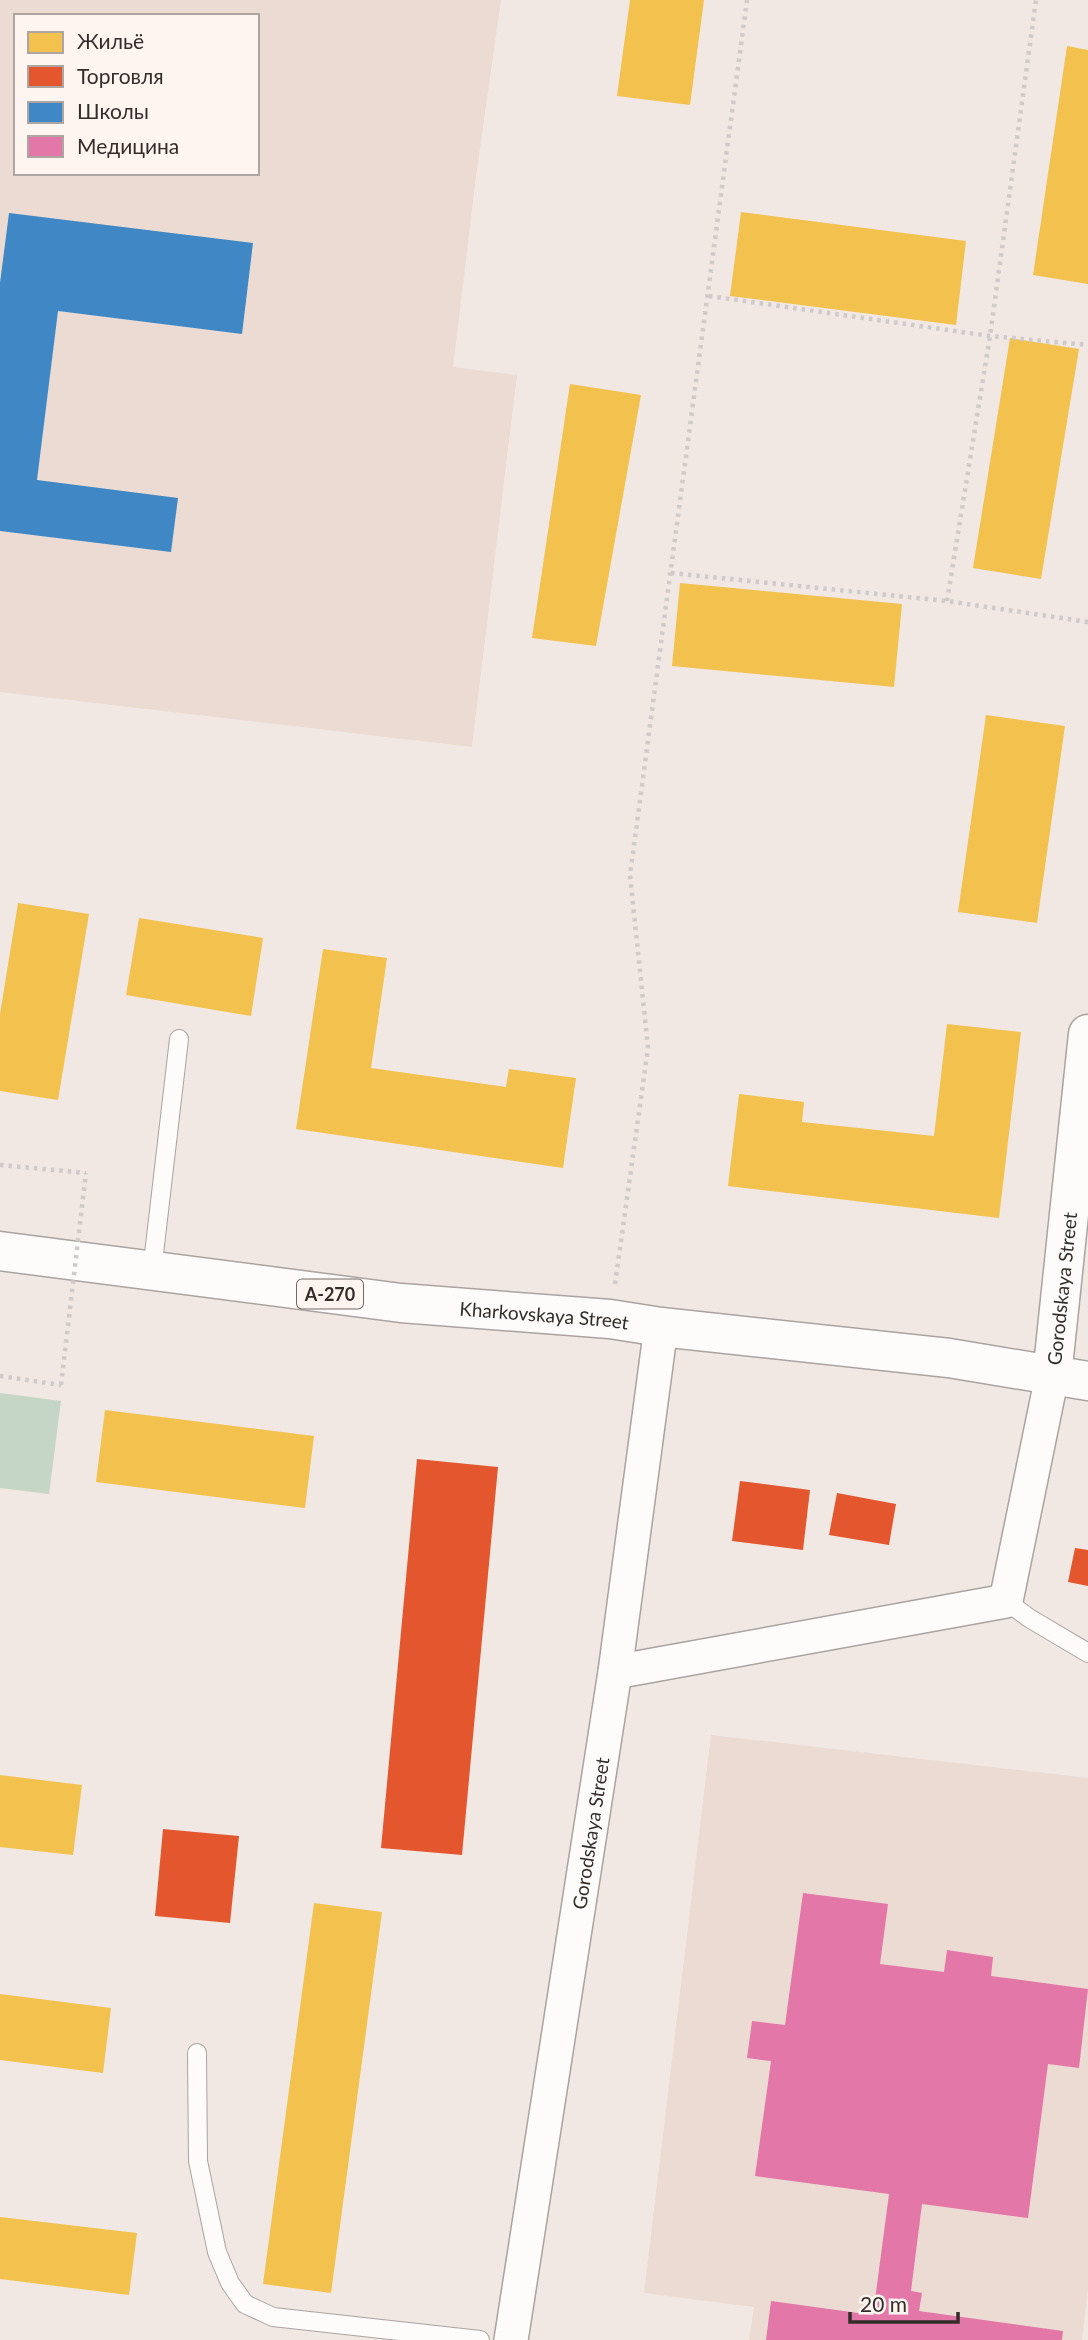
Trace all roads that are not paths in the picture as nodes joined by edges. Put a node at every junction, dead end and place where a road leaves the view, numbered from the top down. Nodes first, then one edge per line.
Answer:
1 (1088, 1034) edge
2 (180, 1039) dead end
3 (0, 1251) edge
4 (152, 1271) junction
5 (662, 1327) junction
6 (1070, 1378) edge
7 (1006, 1601) junction
8 (1088, 1653) edge
9 (615, 1672) junction
10 (197, 2053) dead end
11 (480, 2340) edge
12 (510, 2340) edge

1 - 6 main road, Gorodskaya Street
2 - 4 lane
3 - 4 main road, Kharkovskaya Street / А-270
4 - 5 main road, Kharkovskaya Street / А-270
5 - 6 main road, Kharkovskaya Street / А-270
5 - 9 street, Gorodskaya Street
6 - 7 street
7 - 8 lane
7 - 9 street
9 - 12 street, Gorodskaya Street
10 - 11 lane

